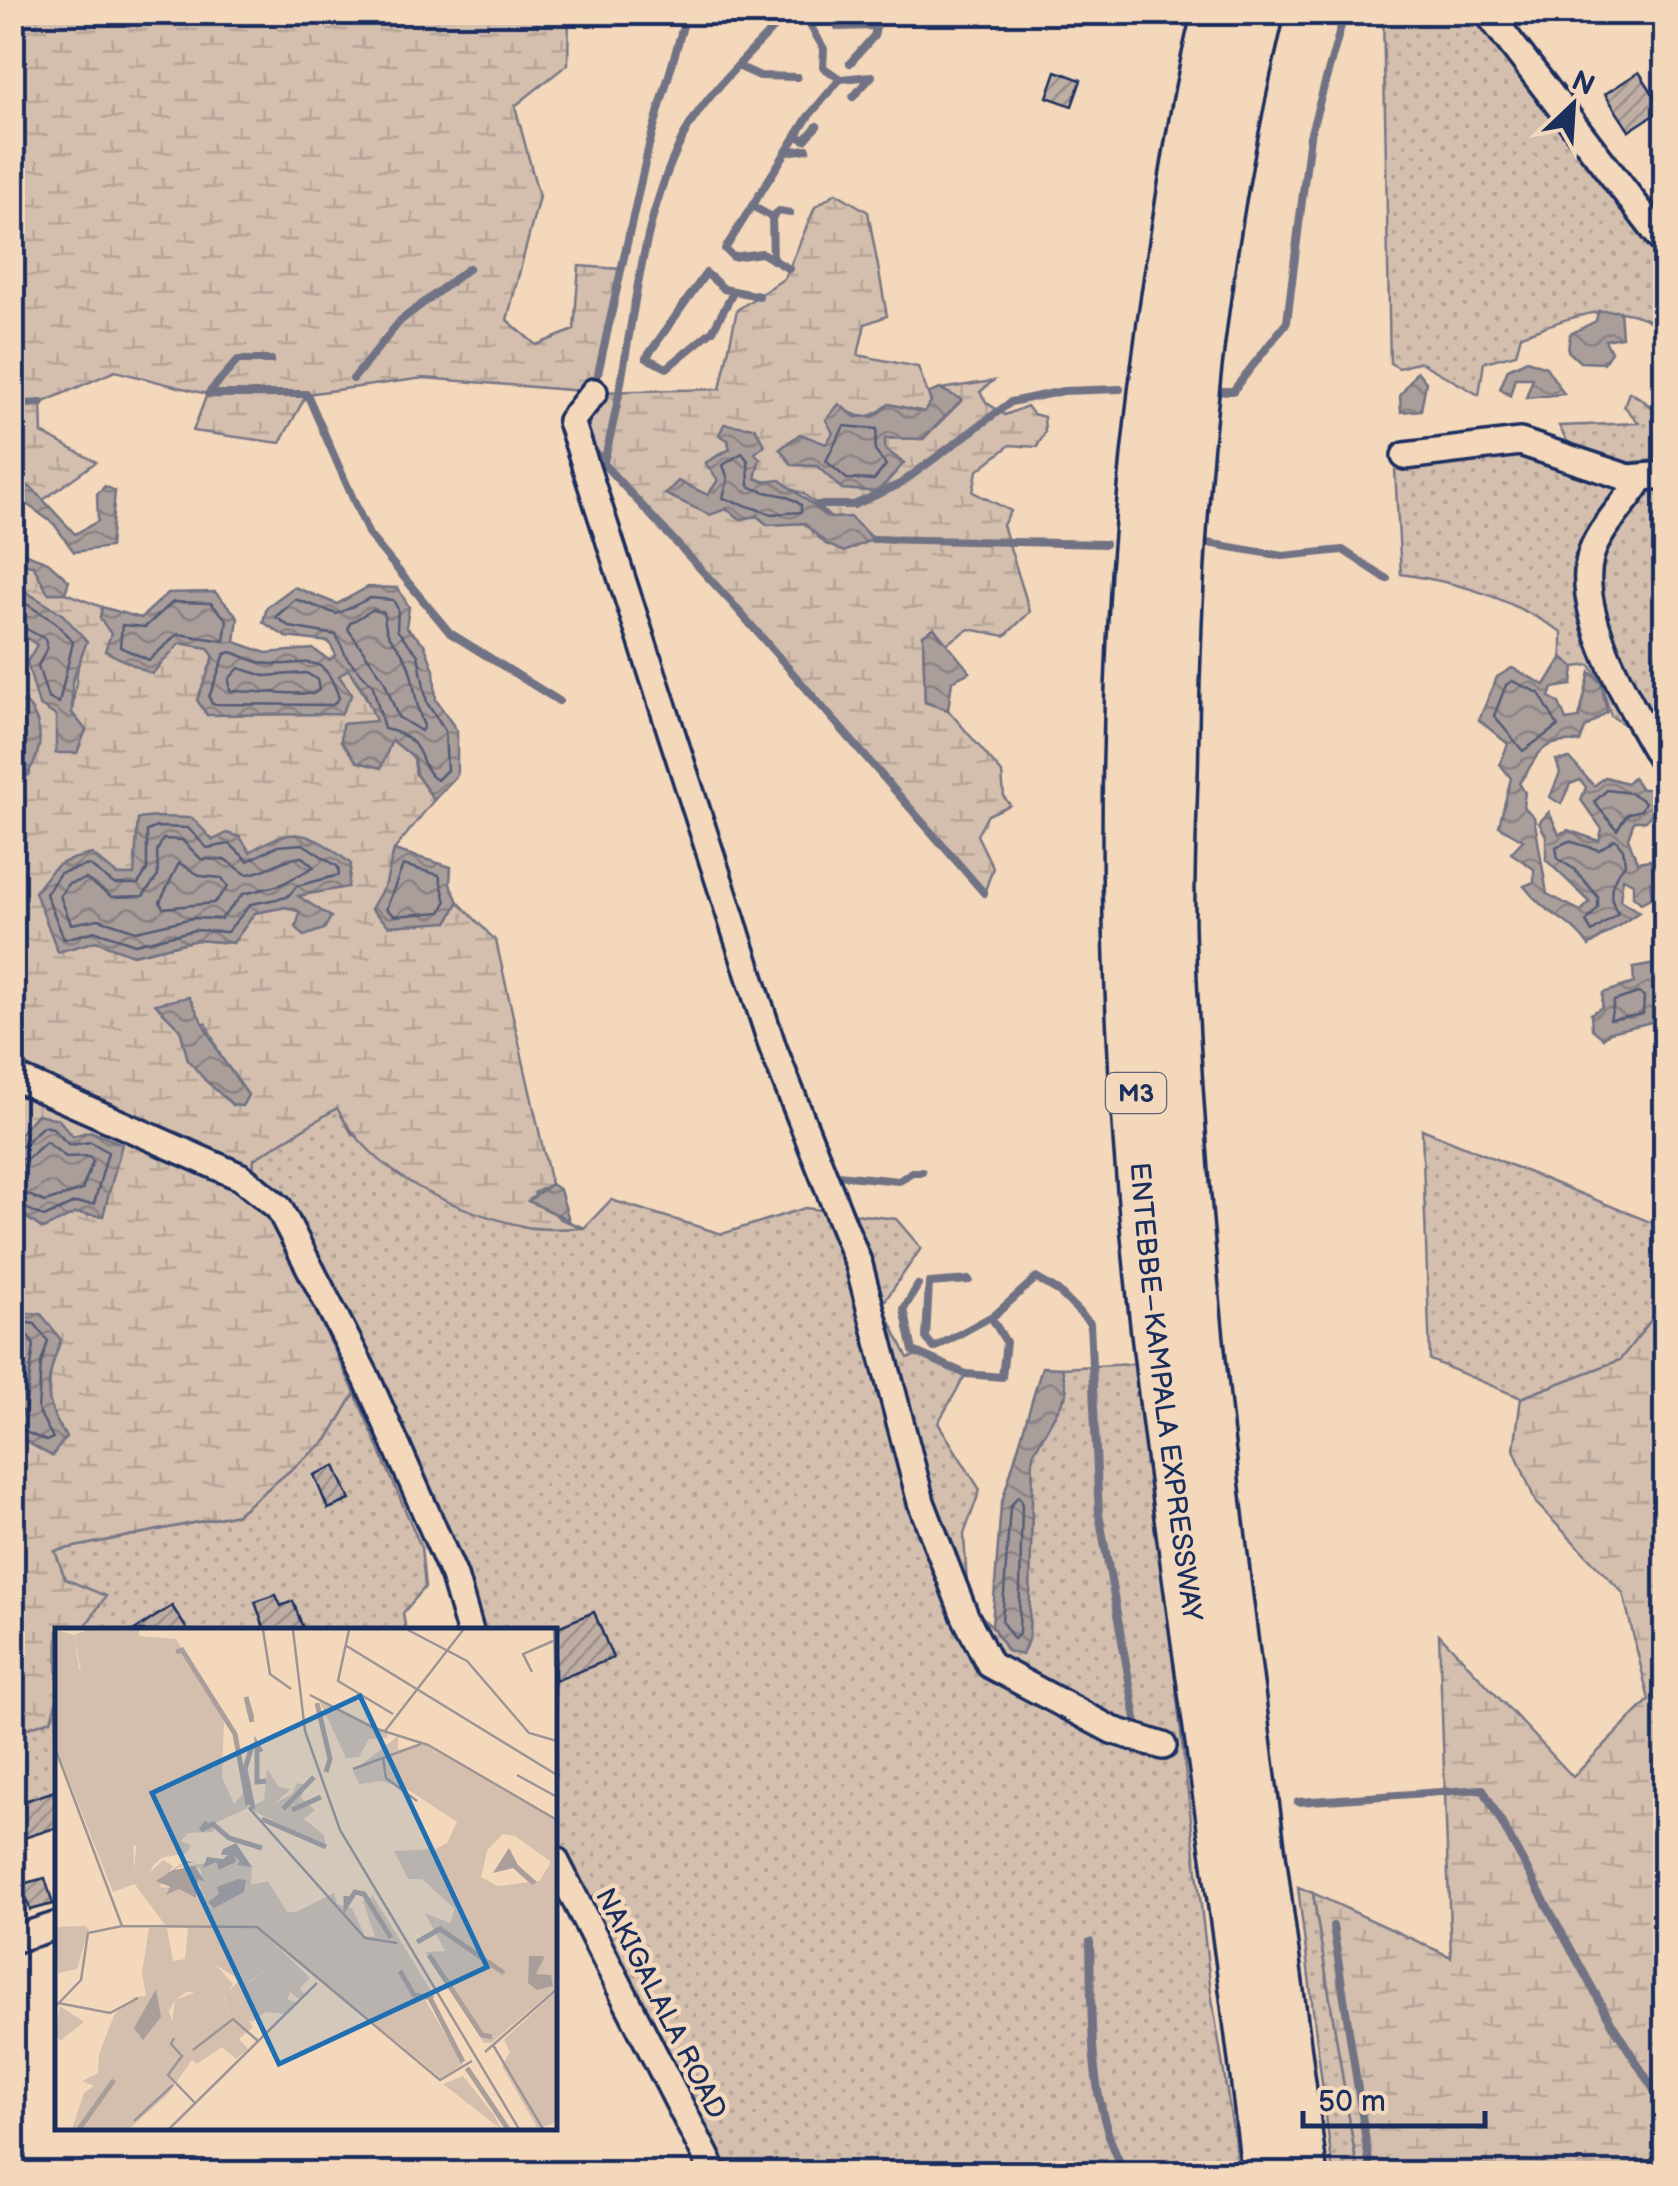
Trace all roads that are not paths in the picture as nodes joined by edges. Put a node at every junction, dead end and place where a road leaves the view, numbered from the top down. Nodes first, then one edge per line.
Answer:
1 (1218, 12) edge
2 (1259, 12) edge
3 (1487, 12) edge
4 (1666, 245) edge
5 (594, 392) dead end
6 (1406, 456) dead end
7 (1653, 477) edge
8 (1666, 767) edge
9 (12, 1076) edge
10 (469, 1628) edge
11 (1163, 1746) dead end
12 (558, 1866) edge
13 (55, 1927) edge
14 (12, 1940) edge
15 (714, 2174) edge
16 (1266, 2174) edge
17 (1302, 2174) edge

1 - 16 highway, ENTEBBE–KAMPALA EXPRESSWAY / M3
2 - 17 highway, ENTEBBE–KAMPALA EXPRESSWAY / M3
3 - 4 street
5 - 11 street
6 - 7 street
7 - 8 street
9 - 10 street
12 - 15 street, NAKIGALALA ROAD
13 - 14 street

